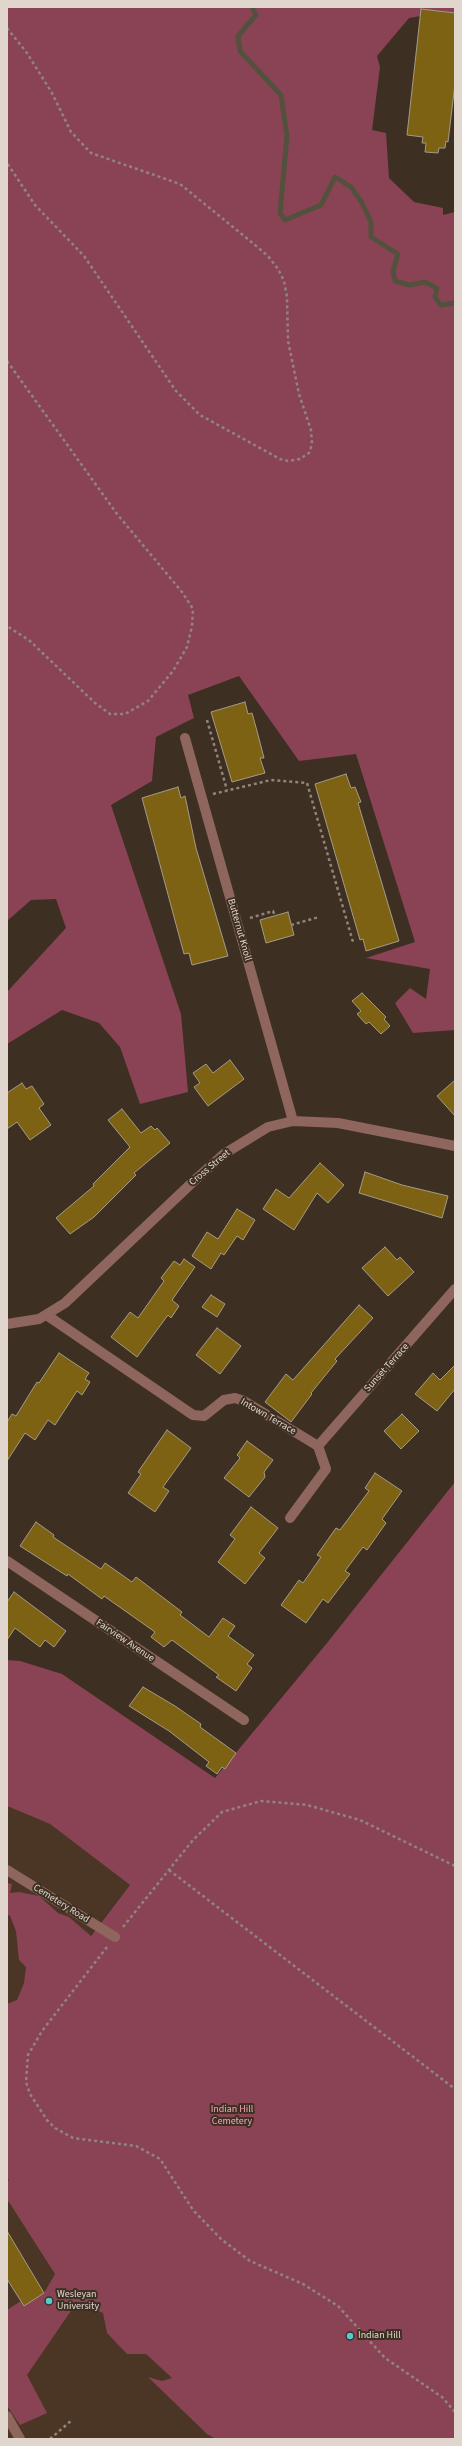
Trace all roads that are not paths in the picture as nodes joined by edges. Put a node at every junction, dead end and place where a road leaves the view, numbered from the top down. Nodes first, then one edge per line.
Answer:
1 (185, 738) dead end
2 (293, 1121) junction
3 (455, 1146) edge
4 (455, 1289) edge
5 (48, 1316) junction
6 (7, 1324) edge
7 (318, 1446) junction
8 (290, 1518) dead end
9 (7, 1561) edge
10 (244, 1720) dead end
11 (7, 1870) edge
12 (115, 1937) road end
13 (7, 2416) edge
14 (20, 2439) edge

1 - 2 street, Butternut Knoll
2 - 3 street, Cross Street
2 - 5 street, Cross Street
4 - 7 street, Sunset Terrace
5 - 6 street, Cross Street
5 - 7 street, Intown Terrace
7 - 8 street
9 - 10 street, Fairview Avenue
11 - 12 street, Cemetery Road
13 - 14 street

